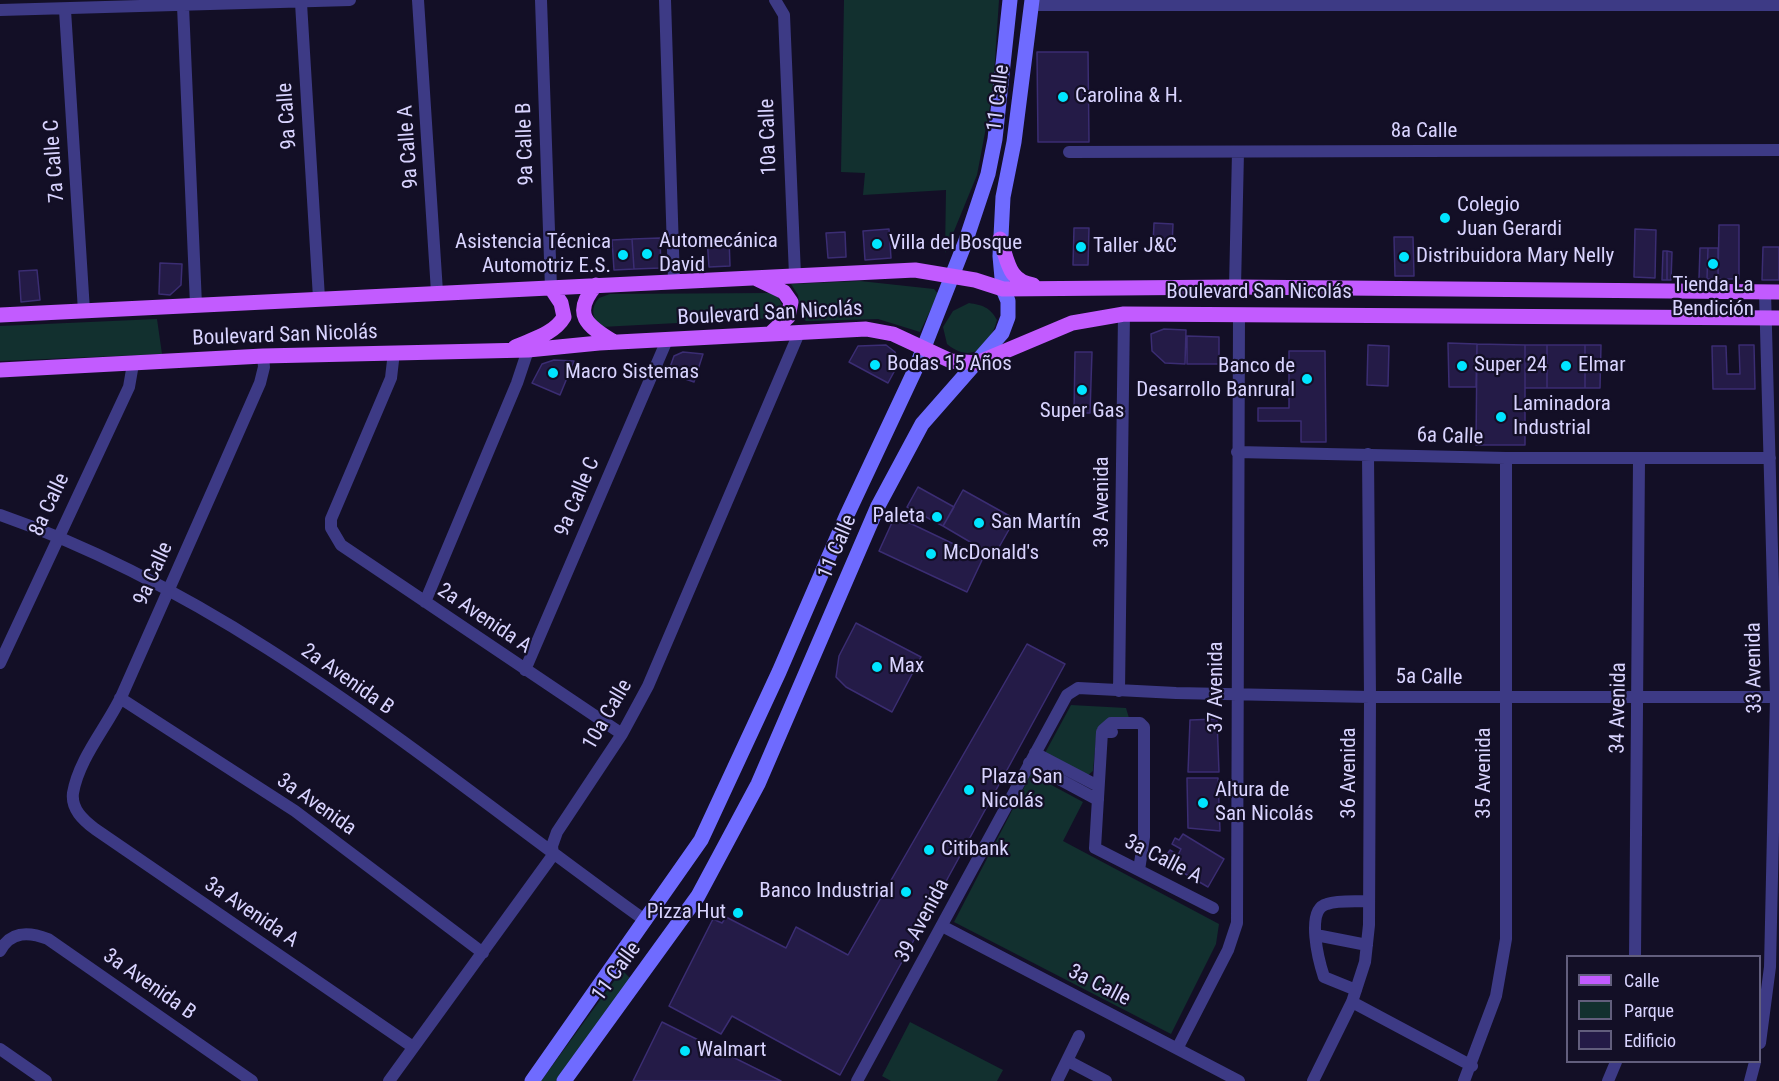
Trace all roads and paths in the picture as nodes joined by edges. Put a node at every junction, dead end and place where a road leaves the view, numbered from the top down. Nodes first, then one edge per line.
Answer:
1 (350, 0) edge
2 (418, 0) edge
3 (541, 0) edge
4 (665, 0) edge
5 (775, 0) edge
6 (1010, 0) edge
7 (1645, 1) edge
8 (278, 2) edge
9 (1032, 2) edge
10 (301, 3) junction
11 (1775, 3) edge
12 (183, 6) junction
13 (0, 10) edge
14 (65, 10) junction
15 (1779, 150) edge
16 (1069, 152) dead end
17 (1239, 152) junction
18 (1000, 239) junction
19 (795, 275) junction
20 (951, 276) junction
21 (753, 277) junction
22 (674, 281) junction
23 (596, 285) junction
24 (1235, 287) junction
25 (551, 288) junction
26 (1003, 289) junction
27 (1054, 289) junction
28 (437, 292) junction
29 (1772, 292) edge
30 (319, 298) junction
31 (196, 305) junction
32 (84, 311) junction
33 (1124, 314) junction
34 (1239, 314) junction
35 (0, 315) edge
36 (1772, 318) edge
37 (799, 333) junction
38 (770, 334) junction
39 (667, 340) junction
40 (614, 342) junction
41 (510, 349) junction
42 (923, 349) junction
43 (528, 350) junction
44 (394, 352) junction
45 (263, 356) junction
46 (977, 363) junction
47 (133, 364) junction
48 (0, 370) edge
49 (1237, 452) junction
50 (1368, 454) junction
51 (1506, 458) junction
52 (1770, 458) junction
53 (1640, 460) junction
54 (0, 515) edge
55 (58, 535) junction
56 (170, 588) junction
57 (424, 602) junction
58 (3, 650) edge
59 (0, 663) edge
60 (525, 670) junction
61 (1078, 688) joint
62 (1119, 691) junction
63 (1237, 695) junction
64 (1370, 697) junction
65 (1778, 697) edge
66 (1504, 698) junction
67 (120, 699) junction
68 (1639, 699) junction
69 (622, 734) junction
70 (1032, 758) junction
71 (1098, 786) junction
72 (1098, 800) junction
73 (74, 805) joint
74 (553, 855) junction
75 (1139, 870) junction
76 (1369, 901) junction
77 (1213, 908) dead end
78 (646, 921) junction
79 (942, 926) junction
80 (1316, 935) junction
81 (1367, 945) junction
82 (0, 951) edge
83 (483, 952) junction
84 (1635, 955) edge
85 (1354, 996) junction
86 (1761, 1034) edge
87 (1078, 1036) dead end
88 (413, 1047) junction
89 (1178, 1047) junction
90 (0, 1049) edge
91 (1068, 1060) junction
92 (1616, 1063) edge
93 (1755, 1063) edge
94 (1472, 1066) junction
95 (46, 1081) edge
96 (252, 1081) edge
97 (389, 1081) edge
98 (532, 1081) edge
99 (564, 1081) edge
100 (857, 1081) edge
101 (1057, 1081) edge
102 (1106, 1081) edge
103 (1239, 1081) edge
104 (1313, 1081) edge
105 (1464, 1081) edge
106 (1608, 1081) edge
107 (1750, 1081) edge

1 - 10 street
2 - 28 street, 9a Calle A
3 - 25 street, 9a Calle B
4 - 22 street
5 - 19 street, 10a Calle
6 - 20 main road, 11 Calle
7 - 9 street
7 - 11 street
8 - 10 street
8 - 12 street
9 - 18 main road, 11 Calle
10 - 30 street, 9a Calle
12 - 14 street
12 - 31 street
13 - 14 street
14 - 32 street, 7a Calle C
15 - 17 street, 8a Calle
16 - 17 street, 8a Calle
17 - 24 street
18 - 26 main road, 11 Calle
18 - 27 main road
19 - 20 main road, Boulevard San Nicolás
19 - 21 main road, Boulevard San Nicolás
20 - 26 main road, Boulevard San Nicolás
20 - 42 main road, 11 Calle
21 - 22 main road, Boulevard San Nicolás
21 - 38 main road
22 - 23 main road, Boulevard San Nicolás
23 - 25 main road, Boulevard San Nicolás
23 - 40 main road
24 - 27 main road, Boulevard San Nicolás
24 - 29 main road, Boulevard San Nicolás
25 - 28 main road, Boulevard San Nicolás
25 - 41 main road
26 - 27 main road, Boulevard San Nicolás
26 - 46 main road, 11 Calle
28 - 30 main road, Boulevard San Nicolás
29 - 36 street, 33 Avenida
30 - 31 main road, Boulevard San Nicolás
31 - 32 main road, Boulevard San Nicolás
32 - 35 main road, Boulevard San Nicolás
33 - 34 main road, Boulevard San Nicolás
33 - 46 main road, Boulevard San Nicolás
33 - 62 street, 38 Avenida
34 - 36 main road, Boulevard San Nicolás
34 - 49 street, 37 Avenida
36 - 52 street, 33 Avenida
37 - 38 main road, Boulevard San Nicolás
37 - 42 main road, Boulevard San Nicolás
37 - 69 street, 10a Calle
38 - 39 main road, Boulevard San Nicolás
39 - 40 main road, Boulevard San Nicolás
39 - 60 street, 9a Calle C
40 - 43 main road, Boulevard San Nicolás
41 - 43 main road, Boulevard San Nicolás
41 - 44 main road, Boulevard San Nicolás
42 - 46 main road, Boulevard San Nicolás
42 - 78 main road, 11 Calle
43 - 57 street
44 - 45 main road, Boulevard San Nicolás
44 - 57 street, 2a Avenida A
45 - 47 main road, Boulevard San Nicolás
45 - 56 street, 9a Calle
46 - 99 main road, 11 Calle
47 - 48 main road, Boulevard San Nicolás
47 - 55 street, 8a Calle
49 - 50 street, 6a Calle
49 - 63 street, 37 Avenida
50 - 51 street, 6a Calle
50 - 64 street, 36 Avenida
51 - 53 street, 6a Calle
51 - 66 street, 35 Avenida
52 - 53 street, 6a Calle
52 - 65 street, 33 Avenida
53 - 68 street, 34 Avenida
54 - 55 street, 2a Avenida B
55 - 56 street, 2a Avenida B
55 - 58 street, 8a Calle
56 - 67 street, 9a Calle
56 - 74 street, 2a Avenida B
57 - 60 street, 2a Avenida A
58 - 59 street, 8a Calle
60 - 69 street, 2a Avenida A
61 - 62 street, 5a Calle
61 - 70 street, 39 Avenida
62 - 63 street, 5a Calle
63 - 64 street, 5a Calle
63 - 89 street, 37 Avenida
64 - 66 street, 5a Calle
64 - 76 street, 36 Avenida
65 - 68 street, 5a Calle
65 - 86 street, 33 Avenida
66 - 68 street, 5a Calle
66 - 94 street, 35 Avenida
67 - 73 street, 9a Calle
67 - 83 street, 3a Avenida
68 - 84 street, 34 Avenida
69 - 74 street, 10a Calle
70 - 71 street
70 - 72 street
70 - 79 street, 39 Avenida
71 - 72 street
71 - 75 street
72 - 75 street, 3a Calle A
73 - 88 street, 3a Avenida A
74 - 78 street, 2a Avenida B
74 - 83 street, 10a Calle
75 - 77 street, 3a Calle A
76 - 80 street
76 - 81 street, 36 Avenida
78 - 98 main road, 11 Calle
79 - 89 street, 3a Calle
79 - 100 street, 39 Avenida
80 - 81 street
80 - 85 street
81 - 85 street, 36 Avenida
82 - 96 street, 3a Avenida B
83 - 88 street, 10a Calle
85 - 94 street
85 - 104 street, 36 Avenida
87 - 91 street
88 - 97 street, 10a Calle
89 - 103 street, 3a Calle
90 - 95 street
91 - 101 street
91 - 102 street
92 - 106 street
93 - 107 street
94 - 105 street, 35 Avenida

